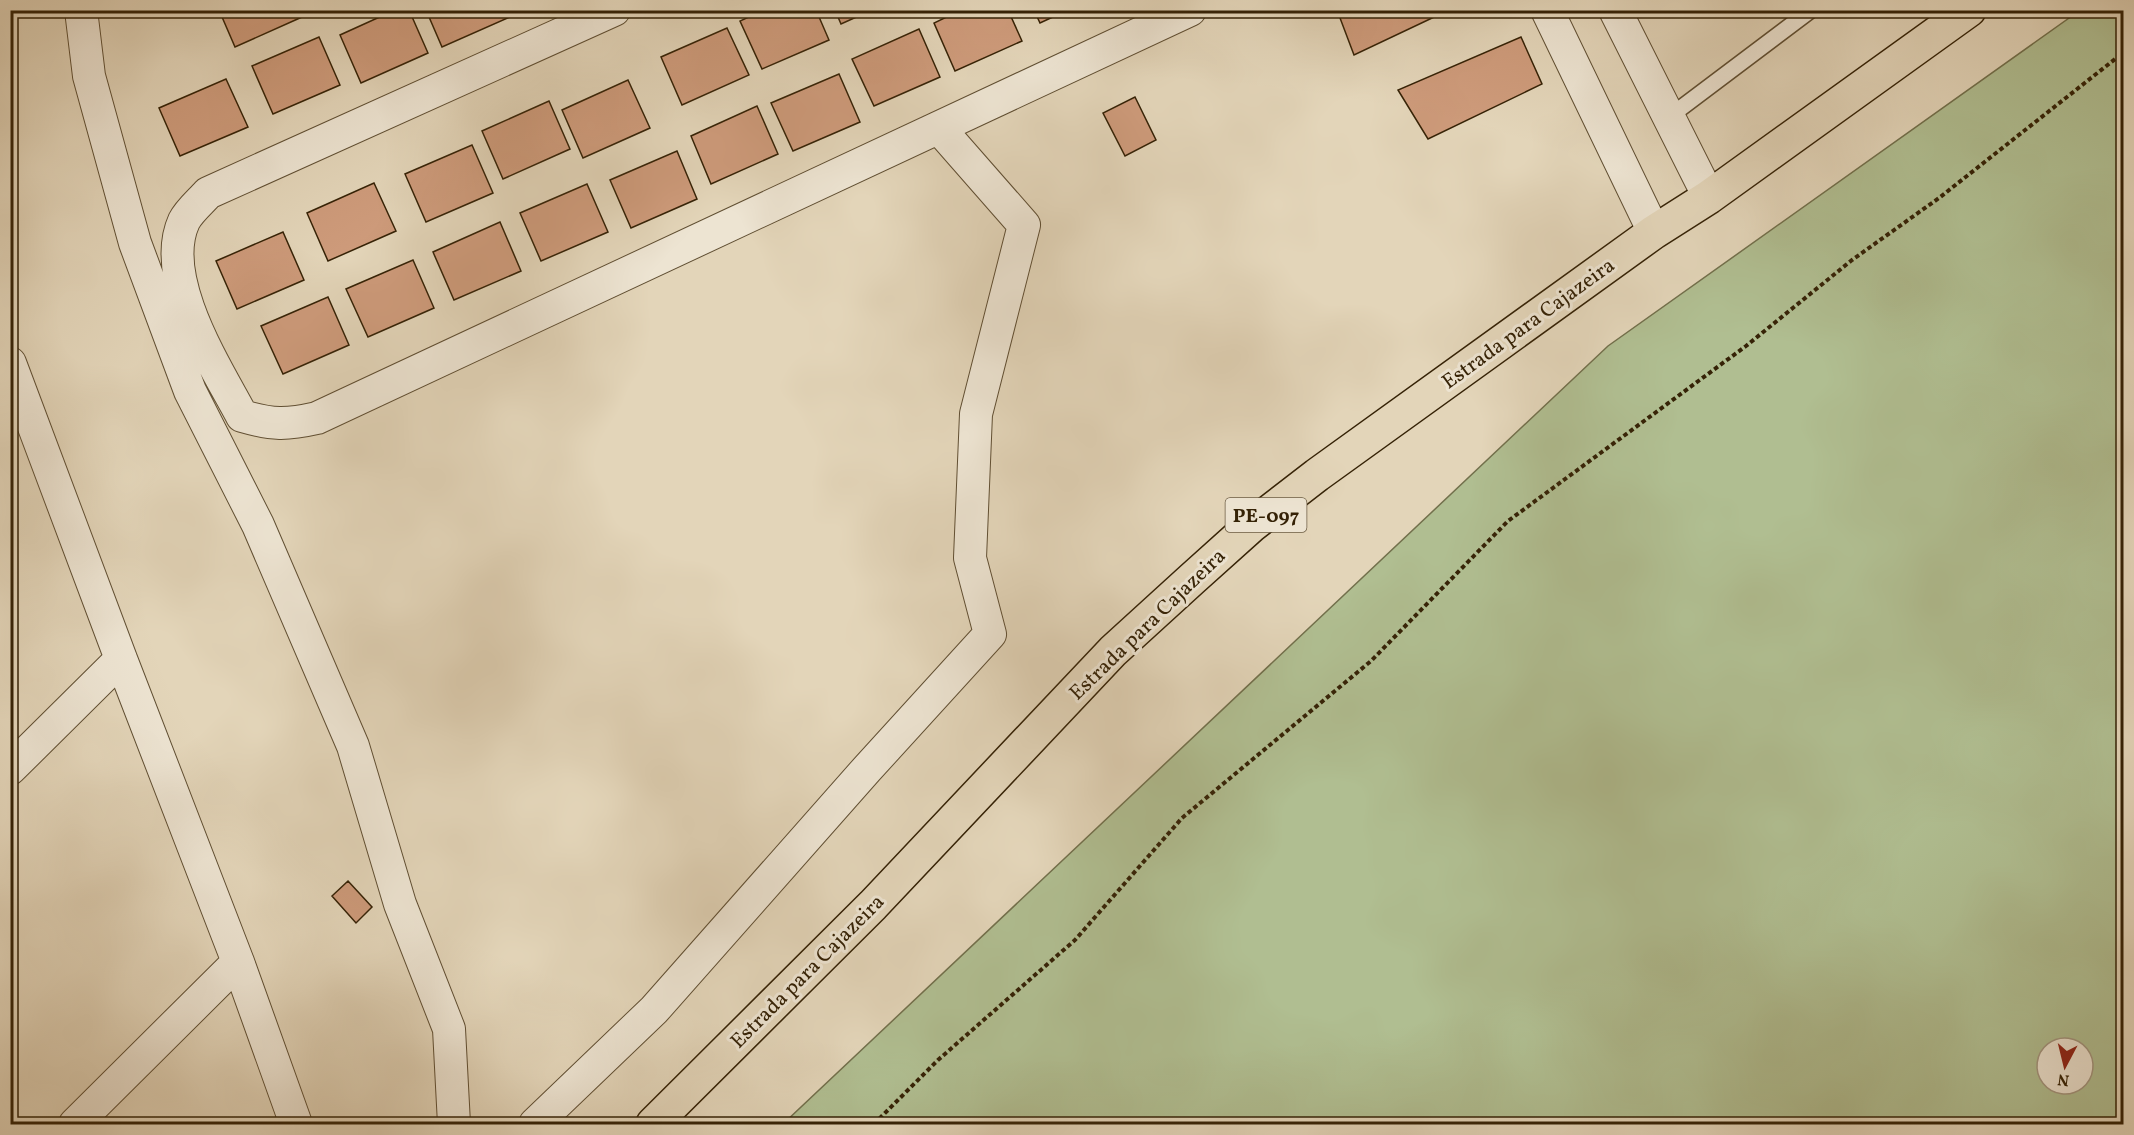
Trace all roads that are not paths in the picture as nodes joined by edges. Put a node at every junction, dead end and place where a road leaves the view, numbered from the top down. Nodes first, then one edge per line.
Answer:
1 (81, 10) edge
2 (614, 10) edge
3 (1190, 10) edge
4 (1547, 10) edge
5 (1615, 10) edge
6 (1811, 10) edge
7 (1970, 10) edge
8 (1669, 117) junction
9 (939, 128) junction
10 (1709, 197) junction
11 (1654, 232) junction
12 (11, 365) edge
13 (120, 659) junction
14 (10, 769) edge
15 (238, 962) junction
16 (75, 1125) edge
17 (296, 1125) edge
18 (454, 1125) edge
19 (535, 1125) edge
20 (653, 1125) edge

1 - 18 street
2 - 9 street
3 - 9 street
4 - 11 street
5 - 8 street
6 - 8 lane
7 - 10 main road, Estrada para Cajazeira / PE-097
8 - 10 street
9 - 19 street
10 - 11 main road, Estrada para Cajazeira / PE-097
11 - 20 main road, Estrada para Cajazeira / PE-097
12 - 13 street
13 - 14 street
13 - 15 street
15 - 16 street
15 - 17 street

